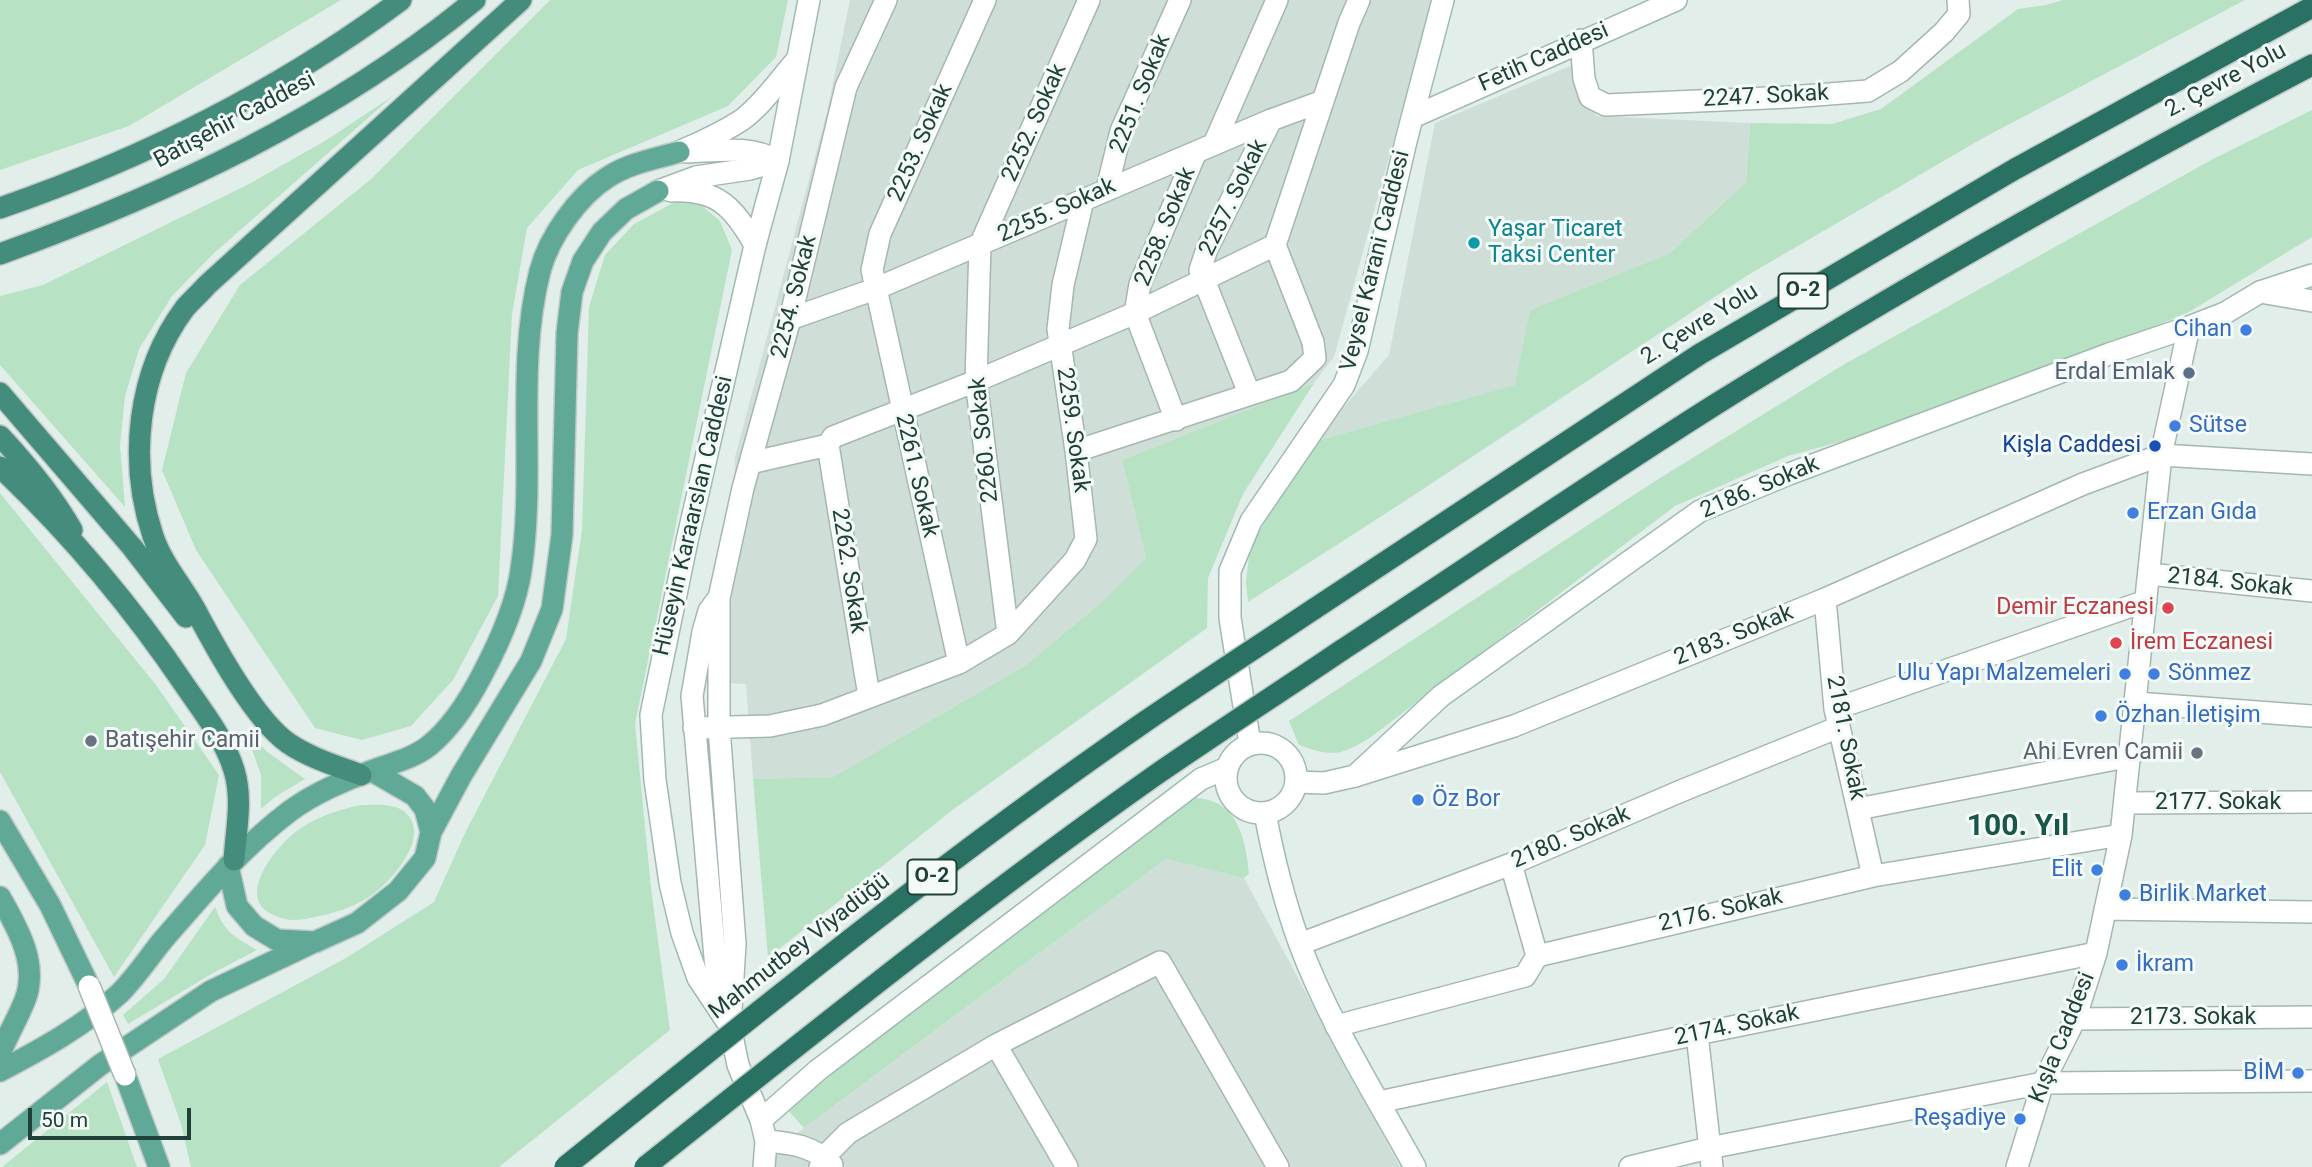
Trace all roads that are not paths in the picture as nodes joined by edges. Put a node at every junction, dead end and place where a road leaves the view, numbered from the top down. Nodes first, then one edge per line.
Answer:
1 (401, 0) edge
2 (475, 0) edge
3 (522, 0) edge
4 (809, 0) edge
5 (886, 0) edge
6 (985, 0) edge
7 (1089, 0) edge
8 (1180, 0) edge
9 (1277, 0) edge
10 (1359, 0) edge
11 (1443, 0) edge
12 (1660, 0) edge
13 (1675, 0) edge
14 (1958, 0) edge
15 (2312, 7) edge
16 (1581, 40) junction
17 (796, 61) junction
18 (2312, 65) edge
19 (1323, 101) junction
20 (1413, 117) junction
21 (1271, 120) junction
22 (1205, 148) junction
23 (679, 152) junction
24 (778, 161) junction
25 (1107, 189) junction
26 (658, 191) junction
27 (1083, 200) junction
28 (0, 208) edge
29 (755, 245) junction
30 (980, 245) junction
31 (1275, 245) junction
32 (0, 254) edge
33 (2312, 275) edge
34 (1202, 280) junction
35 (875, 289) junction
36 (2260, 292) junction
37 (2312, 301) edge
38 (1135, 313) junction
39 (790, 319) junction
40 (2189, 327) junction
41 (1060, 344) junction
42 (976, 381) junction
43 (0, 393) edge
44 (1249, 393) junction
45 (901, 409) junction
46 (1176, 420) junction
47 (0, 436) edge
48 (828, 445) junction
49 (1076, 451) junction
50 (2161, 455) junction
51 (750, 463) junction
52 (2312, 464) edge
53 (0, 467) edge
54 (83, 551) junction
55 (2149, 574) junction
56 (2312, 591) edge
57 (719, 598) junction
58 (1825, 599) junction
59 (2146, 601) junction
60 (1314, 609) joint
61 (1008, 634) junction
62 (216, 649) junction
63 (959, 663) junction
64 (869, 696) junction
65 (2136, 703) junction
66 (2312, 716) edge
67 (1837, 718) junction
68 (719, 727) junction
69 (694, 729) junction
70 (1250, 744) junction
71 (2131, 756) junction
72 (1227, 768) junction
73 (366, 773) junction
74 (1355, 776) junction
75 (1296, 782) junction
76 (2312, 802) edge
77 (2125, 803) junction
78 (1858, 809) junction
79 (1265, 813) junction
80 (0, 821) edge
81 (431, 832) junction
82 (2121, 835) junction
83 (231, 863) junction
84 (1511, 864) junction
85 (1873, 876) junction
86 (0, 897) edge
87 (2105, 909) junction
88 (2312, 912) edge
89 (315, 942) junction
90 (1300, 944) junction
91 (2096, 953) junction
92 (1537, 956) junction
93 (89, 986) joint
94 (2312, 1017) edge
95 (2075, 1019) junction
96 (730, 1025) junction
97 (1336, 1026) junction
98 (1697, 1034) junction
99 (996, 1045) junction
100 (0, 1054) edge
101 (0, 1072) edge
102 (125, 1075) joint
103 (2312, 1081) edge
104 (2043, 1083) junction
105 (1379, 1102) junction
106 (761, 1120) junction
107 (766, 1141) junction
108 (0, 1144) edge
109 (1711, 1158) edge
110 (826, 1164) edge
111 (159, 1167) edge
112 (565, 1167) edge
113 (645, 1167) edge
114 (764, 1167) edge
115 (1067, 1167) edge
116 (1278, 1167) edge
117 (1415, 1167) edge
118 (1630, 1167) edge
119 (2017, 1167) edge

1 - 28 highway, Batışehir Caddesi
2 - 32 highway, Batışehir Caddesi
3 - 62 highway
4 - 17 street, Hüseyin Karaarslan Caddesi
5 - 39 street, 2254. Sokak
6 - 35 street, 2253. Sokak
7 - 30 street, 2252. Sokak
8 - 25 street, 2251. Sokak
9 - 22 street, 2258. Sokak
10 - 19 street
11 - 20 street, Veysel Karani Caddesi
12 - 13 street
13 - 16 street, Fetih Caddesi
14 - 16 street, 2247. Sokak
15 - 60 highway, 2. Çevre Yolu / O-2
16 - 20 street, Fetih Caddesi
17 - 23 street
17 - 24 street, Hüseyin Karaarslan Caddesi
18 - 113 highway, 2. Çevre Yolu / O-2, bridge
19 - 21 street, 2255. Sokak
19 - 31 street
20 - 70 street, Veysel Karani Caddesi
21 - 22 street, 2255. Sokak
21 - 34 street, 2257. Sokak
22 - 25 street, 2255. Sokak
22 - 38 street, 2258. Sokak
23 - 24 street
23 - 73 main road
24 - 26 street
24 - 29 street, Hüseyin Karaarslan Caddesi
25 - 27 street, 2255. Sokak
26 - 29 street
26 - 81 main road
27 - 30 street, 2255. Sokak
27 - 41 street, 2259. Sokak
29 - 96 street, Hüseyin Karaarslan Caddesi
30 - 35 street, 2255. Sokak
30 - 42 street, 2260. Sokak
31 - 34 street
31 - 44 street
33 - 36 street, 2186. Sokak
34 - 38 street
34 - 44 street, 2257. Sokak
35 - 39 street, 2255. Sokak
35 - 45 street, 2261. Sokak
36 - 37 street
36 - 40 street, 2186. Sokak
38 - 41 street
38 - 46 street, 2258. Sokak
39 - 51 street, 2254. Sokak
40 - 50 street, Kışla Caddesi
40 - 74 street, 2186. Sokak
41 - 42 street
41 - 49 street, 2259. Sokak
42 - 45 street
42 - 61 street, 2260. Sokak
43 - 62 highway
44 - 46 street
45 - 48 street
45 - 63 street, 2261. Sokak
46 - 49 street
47 - 54 highway
48 - 51 street
48 - 64 street, 2262. Sokak
49 - 61 street, 2259. Sokak
50 - 52 street
50 - 55 street, Kışla Caddesi
50 - 58 street, 2183. Sokak
51 - 57 street, 2254. Sokak
53 - 54 highway
54 - 83 highway
55 - 56 street, 2184. Sokak
55 - 59 street, Kışla Caddesi
57 - 68 street
57 - 69 street
58 - 67 street, 2181. Sokak
58 - 74 street, 2183. Sokak
59 - 65 street, Kışla Caddesi
59 - 67 street, 2180. Sokak
60 - 112 highway, Mahmutbey Viyadüğü / O-2, bridge
61 - 63 street, 2259. Sokak
62 - 73 highway
63 - 64 street, 2259. Sokak
64 - 68 street, 2259. Sokak
65 - 66 street
65 - 71 street, Kışla Caddesi
67 - 78 street, 2181. Sokak
67 - 84 street, 2180. Sokak
68 - 69 street, 2259. Sokak
68 - 96 street
69 - 96 street
70 - 72 street
70 - 75 street
71 - 77 street, Kışla Caddesi
71 - 78 street
72 - 79 street
72 - 106 street
73 - 81 main road
73 - 83 main road
74 - 75 street, 2183. Sokak
75 - 79 street
76 - 77 street, 2177. Sokak
77 - 82 street, Kışla Caddesi
78 - 85 street, 2181. Sokak
79 - 90 street
80 - 93 main road
81 - 89 main road
82 - 85 street, 2176. Sokak
82 - 87 street, Kışla Caddesi
83 - 89 main road
83 - 101 main road
84 - 90 street, 2180. Sokak
84 - 92 street
85 - 92 street, 2176. Sokak
86 - 100 main road
87 - 88 street
87 - 91 street, Kışla Caddesi
89 - 108 main road
90 - 97 street
91 - 95 street, Kışla Caddesi
91 - 98 street, 2174. Sokak
92 - 97 street
93 - 102 street, bridge
94 - 95 street, 2173. Sokak
95 - 104 street, Kışla Caddesi
96 - 106 street
97 - 105 street
98 - 105 street, 2174. Sokak
98 - 109 street
99 - 110 street
99 - 115 street
99 - 116 street
102 - 111 main road
103 - 104 street
104 - 109 street
104 - 119 street, Kışla Caddesi
105 - 117 street
106 - 107 street
107 - 110 street
107 - 114 street
109 - 118 street

